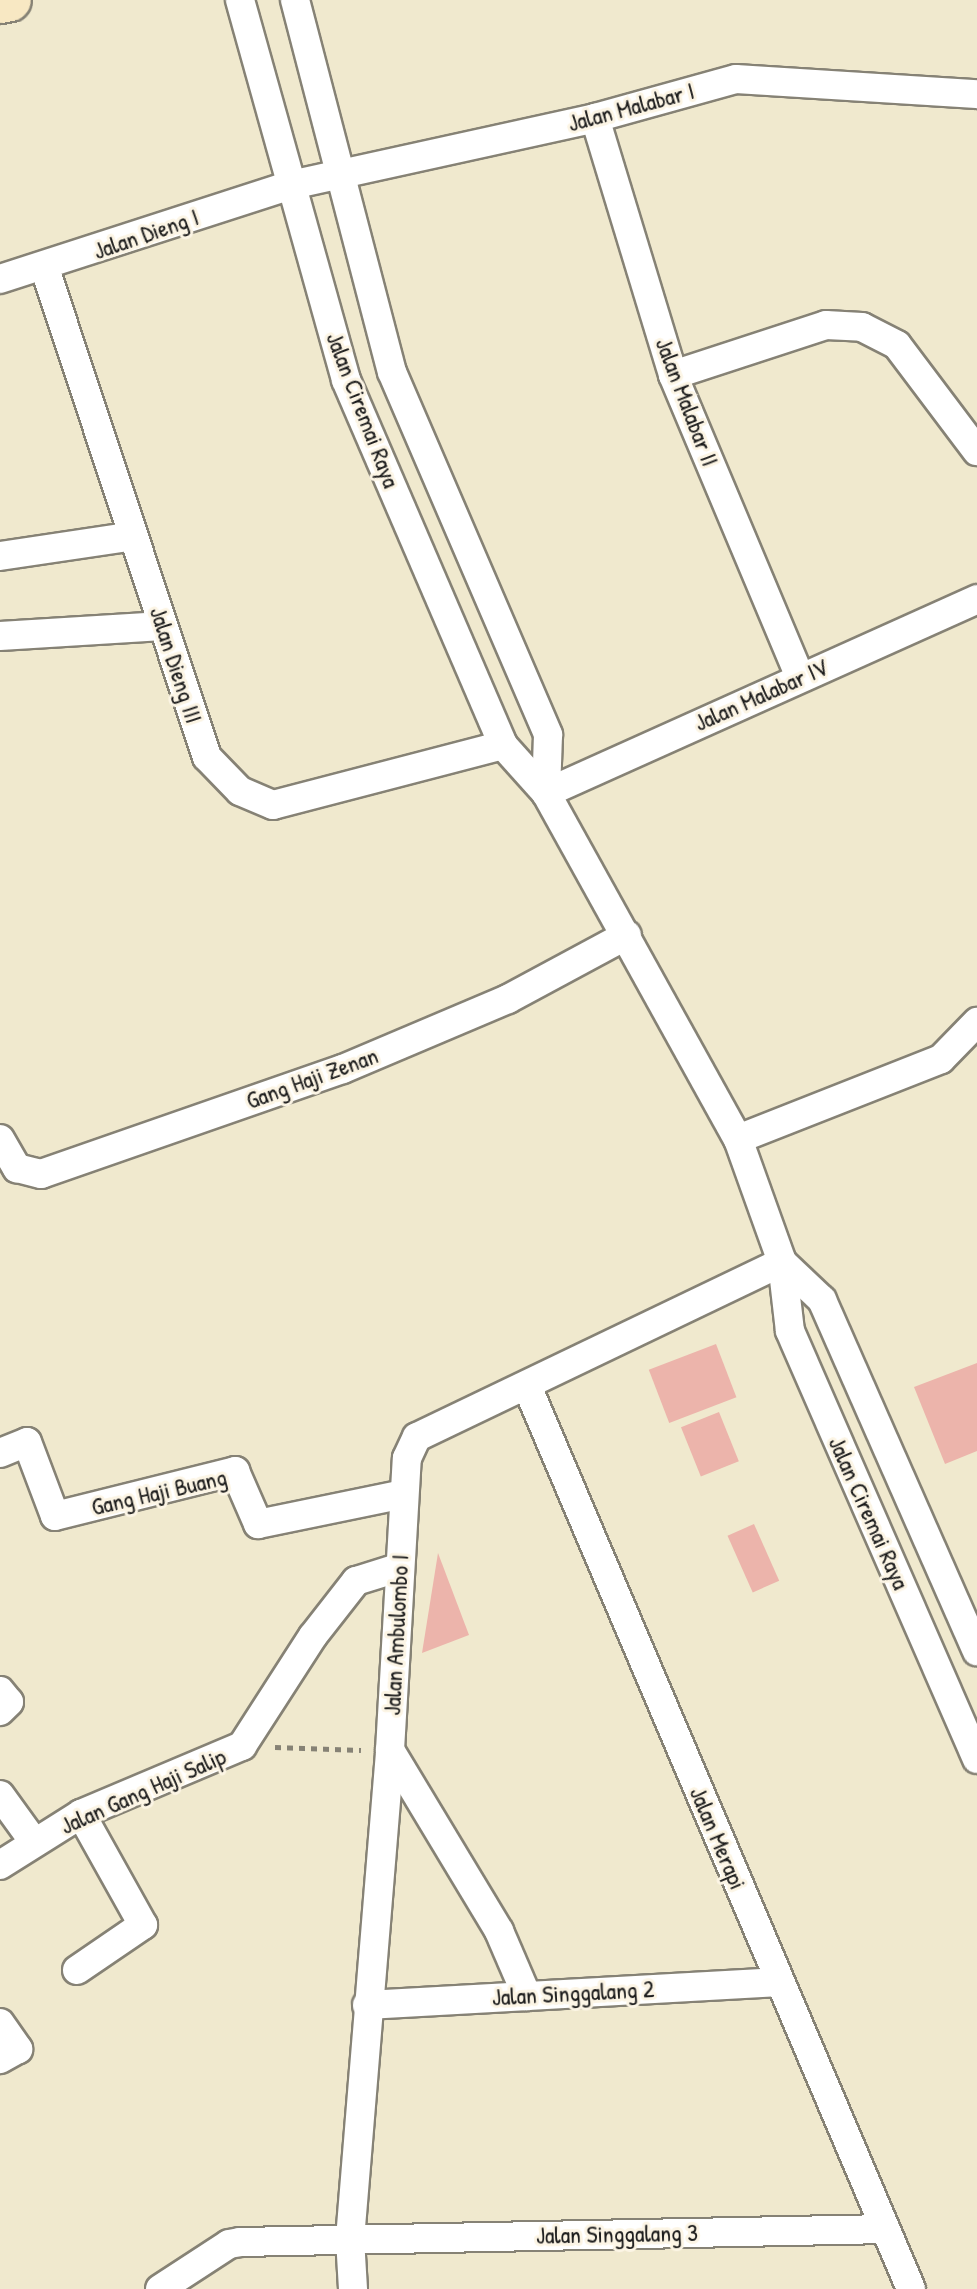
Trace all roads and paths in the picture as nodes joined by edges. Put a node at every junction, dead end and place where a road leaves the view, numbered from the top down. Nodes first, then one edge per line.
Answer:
1 (10, 0) edge
2 (240, 0) edge
3 (295, 0) edge
4 (0, 2) edge
5 (977, 94) edge
6 (595, 118) junction
7 (342, 174) junction
8 (291, 185) junction
9 (45, 269) junction
10 (0, 279) edge
11 (673, 375) junction
12 (418, 436) junction
13 (375, 448) junction
14 (977, 451) edge
15 (134, 536) junction
16 (0, 556) edge
17 (977, 599) edge
18 (163, 626) junction
19 (0, 636) edge
20 (800, 677) junction
21 (503, 745) junction
22 (546, 793) junction
23 (627, 935) junction
24 (977, 1022) edge
25 (0, 1139) edge
26 (738, 1139) junction
27 (782, 1262) junction
28 (527, 1386) junction
29 (0, 1453) edge
30 (404, 1494) junction
31 (398, 1568) junction
32 (977, 1651) edge
33 (0, 1691) edge
34 (0, 1711) edge
35 (242, 1746) junction
36 (390, 1750) junction
37 (977, 1759) edge
38 (0, 1795) edge
39 (81, 1814) junction
40 (34, 1842) junction
41 (0, 1865) edge
42 (77, 1970) dead end
43 (779, 1982) junction
44 (527, 1996) junction
45 (367, 2005) junction
46 (0, 2023) edge
47 (0, 2059) edge
48 (885, 2229) junction
49 (350, 2239) junction
50 (160, 2289) edge
51 (353, 2289) edge
52 (911, 2289) edge

1 - 4 main road
2 - 8 street, Jalan Ciremai Raya
3 - 7 street, Jalan Ciremai Raya
5 - 6 street, Jalan Malabar I
6 - 7 street, Jalan Malabar I
6 - 11 street, Jalan Malabar II
7 - 8 street, Jalan Malabar I
7 - 12 street, Jalan Ciremai Raya
8 - 9 street, Jalan Dieng I
8 - 13 street, Jalan Ciremai Raya
9 - 10 street, Jalan Dieng I
9 - 15 street, Jalan Dieng III
11 - 14 street
11 - 20 street, Jalan Malabar II
12 - 13 street
12 - 22 street, Jalan Ciremai Raya
13 - 21 street, Jalan Ciremai Raya
15 - 16 street
15 - 18 street, Jalan Dieng III
17 - 20 street, Jalan Malabar IV
18 - 19 street
18 - 21 street, Jalan Dieng III
20 - 22 street, Jalan Malabar IV
21 - 22 street, Jalan Ciremai Raya
22 - 23 street, Jalan Ciremai Raya
23 - 25 street, Gang Haji Zenan
23 - 26 street, Jalan Ciremai Raya
24 - 26 street
26 - 27 street, Jalan Ciremai Raya
27 - 28 street, Jalan Ambulombo I
27 - 32 street, Jalan Ciremai Raya
27 - 37 street, Jalan Ciremai Raya
28 - 30 street, Jalan Ambulombo I
28 - 43 street, Jalan Merapi
29 - 30 street, Gang Haji Buang
30 - 31 street, Jalan Ambulombo I
31 - 35 street, Jalan Gang Haji Salip
31 - 36 street, Jalan Ambulombo I
33 - 34 street
35 - 36 path
35 - 39 street, Jalan Gang Haji Salip
36 - 44 street
36 - 45 street, Jalan Ambulombo I
38 - 40 street
39 - 40 street, Jalan Gang Haji Salip
39 - 42 street
40 - 41 street, Jalan Gang Haji Salip
43 - 44 street, Jalan Singgalang 2
43 - 48 street, Jalan Merapi
44 - 45 street, Jalan Singgalang 2
45 - 49 street, Jalan Ambulombo I
46 - 47 street
48 - 49 street, Jalan Singgalang 3
48 - 52 street, Jalan Merapi
49 - 50 street
49 - 51 street, Jalan Ambulombo I

